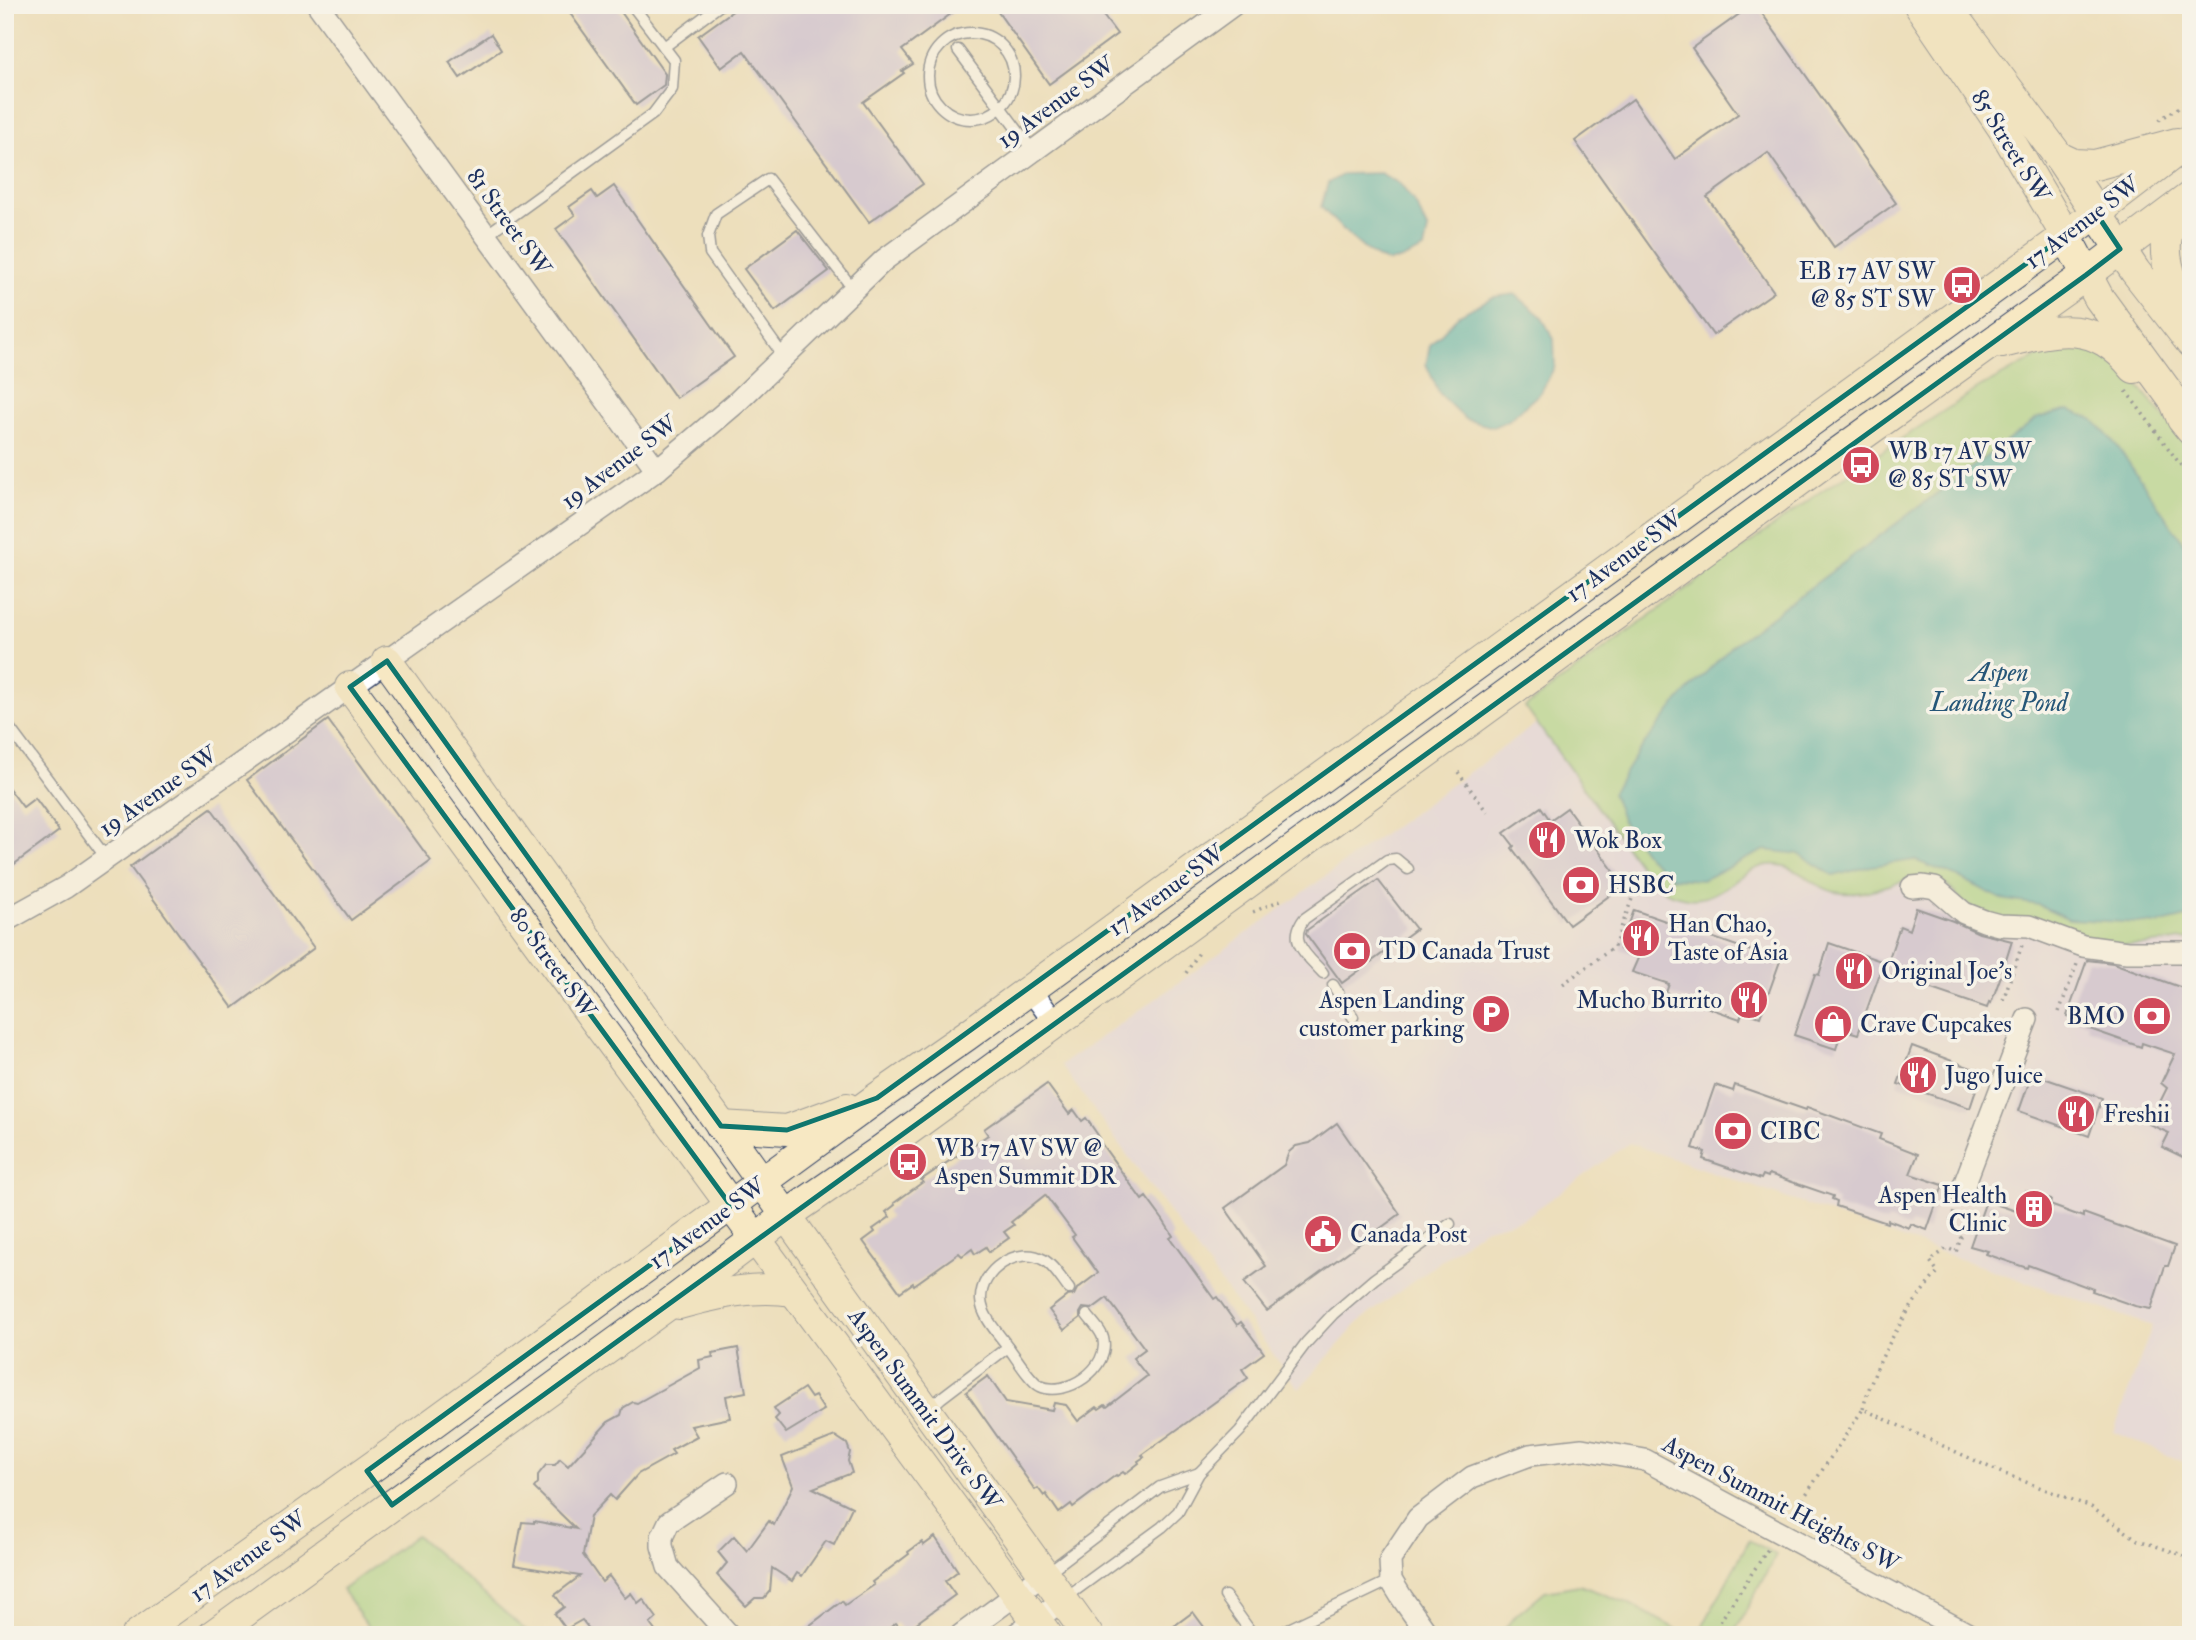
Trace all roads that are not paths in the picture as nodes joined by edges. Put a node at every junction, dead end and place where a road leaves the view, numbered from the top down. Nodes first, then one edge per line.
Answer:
1 (318, 5) edge
2 (632, 5) edge
3 (720, 5) edge
4 (1233, 5) edge
5 (1919, 5) edge
6 (1945, 5) edge
7 (664, 47) junction
8 (958, 50) dead end
9 (1000, 108) junction
10 (2191, 139) edge
11 (1033, 151) junction
12 (2059, 158) junction
13 (2185, 201) edge
14 (2096, 213) junction
15 (486, 235) junction
16 (2066, 236) junction
17 (2120, 249) junction
18 (2086, 275) junction
19 (854, 290) junction
20 (2191, 343) edge
21 (1984, 348) junction
22 (785, 357) junction
23 (2187, 425) edge
24 (657, 470) junction
25 (1721, 487) junction
26 (1745, 520) junction
27 (387, 661) junction
28 (1460, 676) junction
29 (350, 687) junction
30 (1486, 710) junction
31 (5, 722) edge
32 (107, 859) junction
33 (534, 866) junction
34 (1408, 869) dead end
35 (1912, 887) dead end
36 (501, 892) junction
37 (5, 921) edge
38 (2186, 952) dead end
39 (1323, 972) dead end
40 (1332, 985) dead end
41 (1030, 989) junction
42 (1353, 1017) dead end
43 (2027, 1019) dead end
44 (1055, 1023) junction
45 (877, 1098) junction
46 (721, 1126) junction
47 (763, 1182) junction
48 (1958, 1202) road end
49 (731, 1206) junction
50 (787, 1215) junction
51 (1450, 1224) dead end
52 (756, 1240) junction
53 (1069, 1289) dead end
54 (793, 1291) junction
55 (665, 1307) junction
56 (1087, 1315) dead end
57 (1008, 1348) junction
58 (927, 1411) junction
59 (367, 1471) junction
60 (1199, 1473) junction
61 (727, 1483) dead end
62 (392, 1505) junction
63 (1044, 1574) junction
64 (1391, 1580) junction
65 (1017, 1594) junction
66 (1225, 1596) dead end
67 (186, 1600) junction
68 (1063, 1600) junction
69 (1033, 1630) edge
70 (122, 1635) edge
71 (137, 1635) edge
72 (213, 1635) edge
73 (729, 1635) edge
74 (961, 1635) edge
75 (1088, 1635) edge
76 (1253, 1635) edge
77 (1276, 1635) edge
78 (1428, 1635) edge
79 (1970, 1635) edge

1 - 15 street, 81 Street SW
2 - 7 lane
3 - 7 lane
4 - 11 street, 19 Avenue SW
5 - 16 main road, 85 Street SW
6 - 12 main road, 85 Street SW
7 - 15 lane
8 - 9 lane
9 - 9 lane
9 - 11 lane
10 - 12 main road
10 - 14 main road, 17 Avenue SW
11 - 19 street, 19 Avenue SW
12 - 14 main road, 85 Street SW
13 - 17 main road, 17 Avenue SW
13 - 20 main road
14 - 16 main road, 17 Avenue SW
14 - 17 main road, 85 Street SW
15 - 24 street, 81 Street SW
16 - 18 main road, 85 Street SW
16 - 25 main road, 17 Avenue SW
17 - 18 main road, 17 Avenue SW
17 - 20 main road, 85 Street SW
18 - 21 main road, 17 Avenue SW
18 - 23 main road, 85 Street SW
19 - 22 street, 19 Avenue SW
19 - 22 lane
21 - 23 main road
21 - 26 main road, 17 Avenue SW
22 - 24 street, 19 Avenue SW
24 - 27 street, 19 Avenue SW
25 - 26 main road
25 - 28 main road, 17 Avenue SW
26 - 30 main road, 17 Avenue SW
27 - 29 street, 19 Avenue SW
27 - 33 main road, 80 Street SW
28 - 30 main road
28 - 41 main road, 17 Avenue SW
29 - 32 street, 19 Avenue SW
29 - 36 main road, 80 Street SW
30 - 44 main road, 17 Avenue SW
31 - 32 lane
32 - 37 street, 19 Avenue SW
33 - 36 main road
33 - 46 main road, 80 Street SW
34 - 39 lane
35 - 38 street
36 - 49 main road, 80 Street SW
40 - 42 lane
41 - 44 street
41 - 45 main road, 17 Avenue SW
43 - 48 street
44 - 50 main road, 17 Avenue SW
45 - 46 main road
45 - 47 main road, 17 Avenue SW
46 - 47 main road, 80 Street SW
47 - 49 main road, 17 Avenue SW
47 - 50 main road, Aspen Summit Drive SW
49 - 52 main road, 80 Street SW
49 - 59 main road, 17 Avenue SW
50 - 52 main road, 17 Avenue SW
50 - 58 main road, Aspen Summit Drive SW
51 - 60 lane
52 - 54 main road, Aspen Summit Drive SW
52 - 55 main road, 17 Avenue SW
53 - 57 lane
54 - 55 main road
54 - 65 main road, Aspen Summit Drive SW
55 - 62 main road, 17 Avenue SW
56 - 57 lane
57 - 58 lane
58 - 63 main road, Aspen Summit Drive SW
59 - 62 main road
59 - 67 main road, 17 Avenue SW
60 - 63 lane
60 - 68 lane
61 - 73 street
62 - 72 main road, 17 Avenue SW
63 - 65 street
63 - 68 main road, Aspen Summit Drive SW
64 - 77 lane
64 - 78 street
64 - 79 street, Aspen Summit Heights SW
65 - 69 main road, Aspen Summit Drive SW
65 - 74 street
66 - 76 lane
67 - 70 main road
67 - 71 main road, 17 Avenue SW
68 - 69 street
68 - 75 main road, Aspen Summit Drive SW

